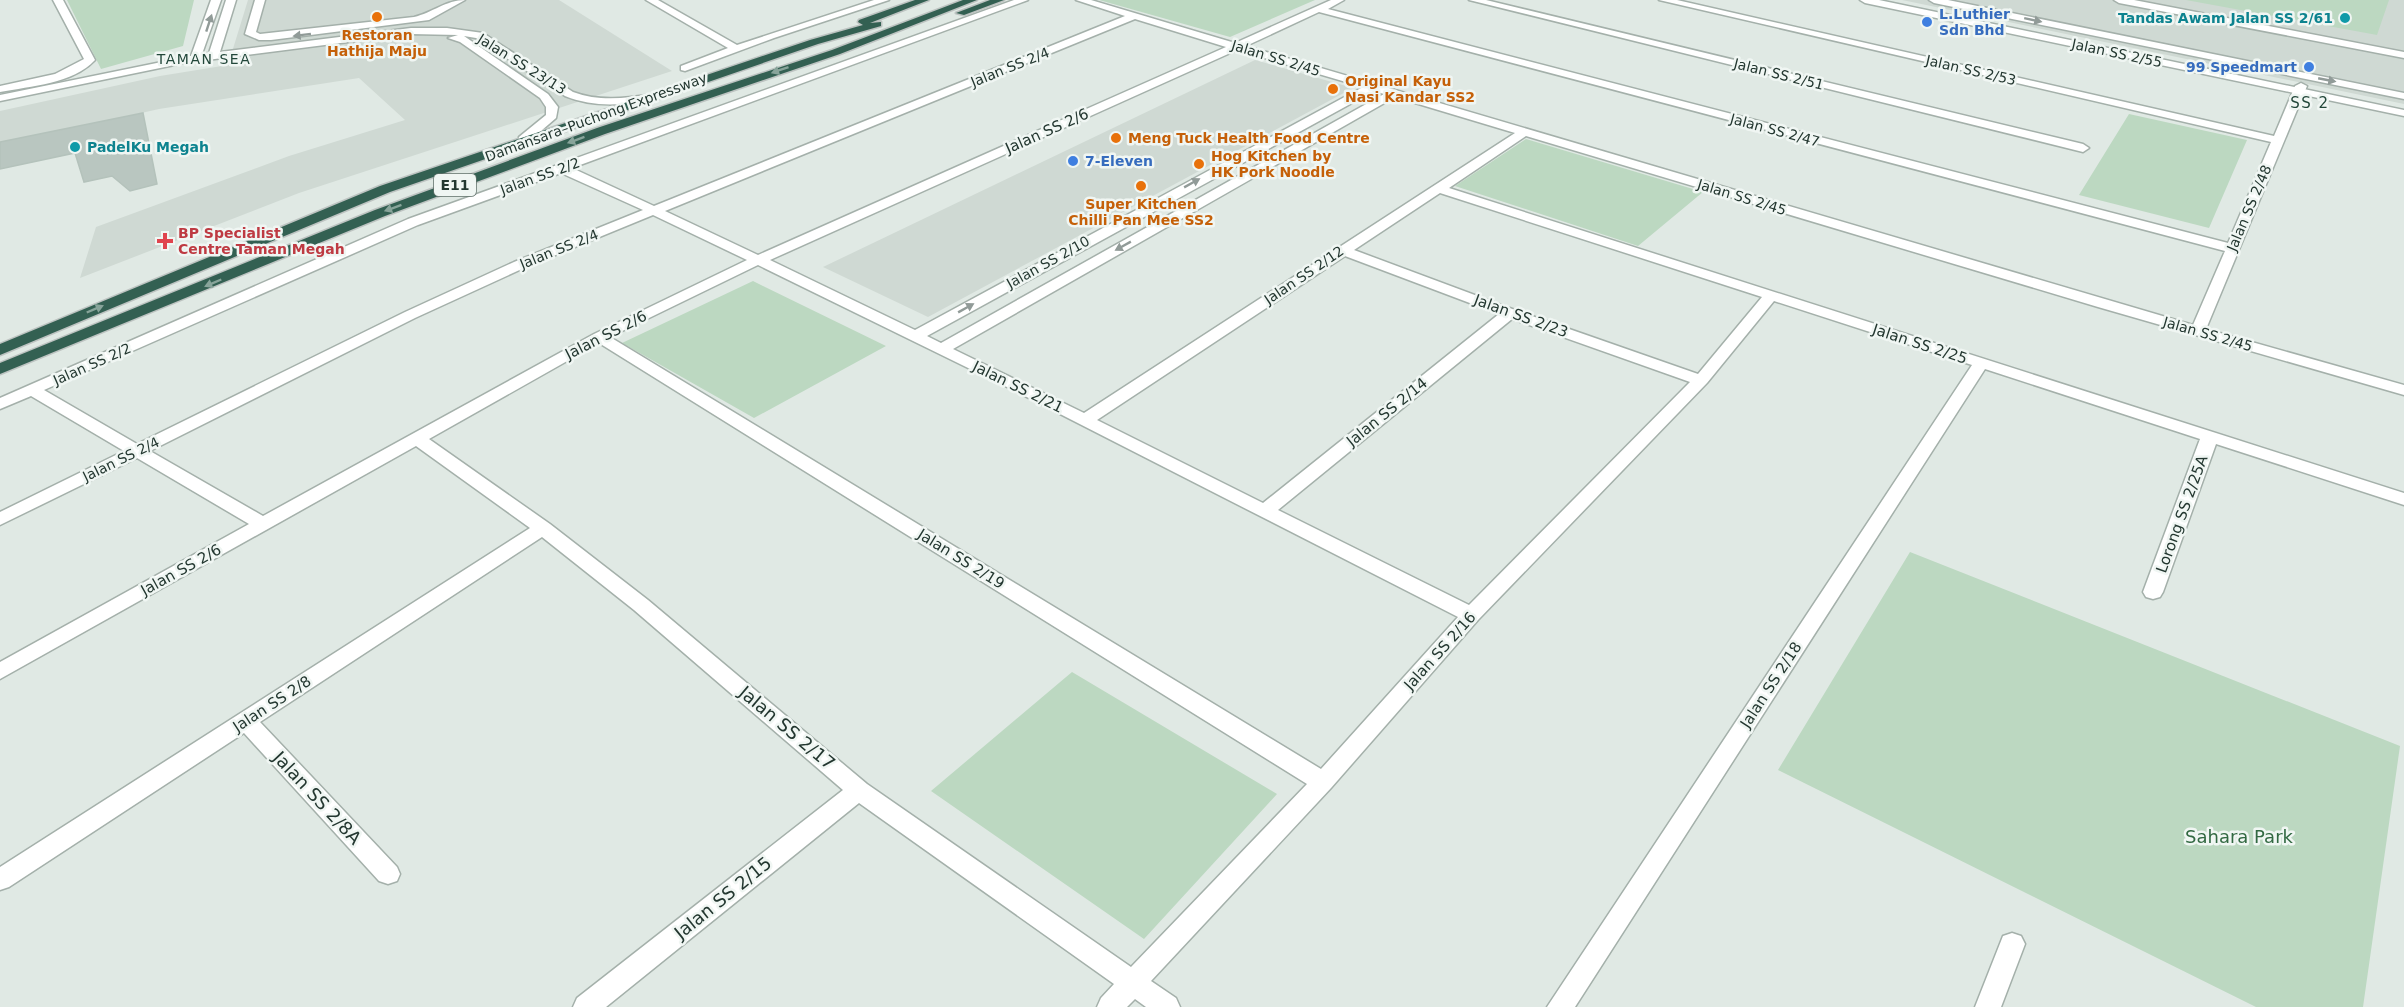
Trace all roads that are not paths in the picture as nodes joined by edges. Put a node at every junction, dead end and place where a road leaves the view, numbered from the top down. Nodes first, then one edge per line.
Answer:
1 (58, 0) edge
2 (216, 0) edge
3 (231, 0) edge
4 (260, 0) edge
5 (460, 0) edge
6 (651, 0) edge
7 (884, 0) edge
8 (924, 0) edge
9 (950, 0) edge
10 (972, 0) edge
11 (999, 0) edge
12 (1023, 0) edge
13 (1081, 0) edge
14 (1339, 0) edge
15 (1474, 0) edge
16 (1664, 0) edge
17 (1864, 0) edge
18 (1885, 0) edge
19 (1934, 0) edge
20 (2119, 0) edge
21 (2169, 0) edge
22 (837, 4) dead end
23 (1318, 9) junction
24 (851, 11) junction
25 (1135, 16) junction
26 (814, 42) junction
27 (217, 44) junction
28 (2404, 44) edge
29 (201, 46) junction
30 (1237, 46) junction
31 (735, 48) junction
32 (249, 51) junction
33 (836, 52) junction
34 (2404, 55) edge
35 (209, 60) junction
36 (160, 64) junction
37 (685, 68) dead end
38 (180, 69) junction
39 (1372, 87) junction
40 (2300, 88) junction
41 (0, 89) edge
42 (1394, 93) junction
43 (2404, 96) edge
44 (653, 97) junction
45 (0, 98) edge
46 (0, 105) edge
47 (2404, 106) edge
48 (2404, 112) edge
49 (1525, 132) junction
50 (523, 140) junction
51 (2278, 140) junction
52 (2083, 148) dead end
53 (561, 168) junction
54 (1437, 188) junction
55 (654, 210) junction
56 (2233, 249) junction
57 (1342, 250) junction
58 (758, 260) junction
59 (1771, 296) junction
60 (1510, 313) junction
61 (48, 329) junction
62 (2198, 331) junction
63 (915, 336) junction
64 (82, 337) junction
65 (599, 337) junction
66 (0, 342) edge
67 (942, 349) junction
68 (0, 350) edge
69 (1981, 363) junction
70 (0, 369) edge
71 (1701, 380) junction
72 (0, 382) edge
73 (32, 390) junction
74 (2404, 390) edge
75 (0, 404) edge
76 (1085, 420) junction
77 (2210, 436) junction
78 (416, 438) junction
79 (139, 450) junction
80 (2404, 499) edge
81 (1264, 512) junction
82 (0, 519) edge
83 (263, 524) junction
84 (543, 528) junction
85 (2154, 592) dead end
86 (1471, 615) junction
87 (0, 671) edge
88 (246, 721) junction
89 (1323, 782) junction
90 (860, 790) junction
91 (388, 874) dead end
92 (0, 880) edge
93 (2012, 944) dead end
94 (1133, 983) junction
95 (586, 1007) edge
96 (1110, 1007) edge
97 (1167, 1007) edge
98 (1560, 1007) edge
99 (1988, 1007) edge

1 - 41 street
29 -> 2 street
3 - 27 street
5 -> 4 street
6 - 31 street
7 - 24 street
8 - 26 highway
9 - 26 highway, Damansara–Puchong Expressway / E11
10 - 33 highway, Damansara–Puchong Expressway / E11
11 - 33 highway
12 - 53 street, Jalan SS 2/2
13 - 25 street, Jalan SS 2/45
14 - 23 street, Jalan SS 2/6
15 - 52 street, Jalan SS 2/51
16 - 51 street, Jalan SS 2/53
17 - 40 street, Jalan SS 2/55
18 - 40 street, Jalan SS 2/55
19 -> 43 street
20 - 34 street
21 - 28 street
22 - 24 street
23 - 30 street, Jalan SS 2/6
23 - 56 street, Jalan SS 2/47
24 - 31 street
25 - 30 street, Jalan SS 2/45
25 - 55 street, Jalan SS 2/4
26 - 44 highway, Damansara–Puchong Expressway / E11
27 - 32 street
27 - 35 street
29 - 35 street
29 - 36 street
30 - 39 street, Jalan SS 2/45
30 - 58 street, Jalan SS 2/6
31 - 37 street
32 - 35 street, Jalan SS 23/13
32 - 44 street, Jalan SS 23/13
33 -> 64 highway, Damansara–Puchong Expressway / E11
35 - 36 street, Jalan SS 23/13
35 - 38 street, Jalan SS 23/13
35 - 38 street
35 - 50 street, Jalan SS 23/13
36 - 45 street, Jalan SS 23/13
38 - 46 street, Jalan SS 23/13
39 - 42 street, Jalan SS 2/45
63 -> 39 street, Jalan SS 2/10
40 - 47 street, Jalan SS 2/55
40 - 48 street, Jalan SS 2/55
40 - 51 street, Jalan SS 2/48
42 - 49 street, Jalan SS 2/45
42 -> 67 street, Jalan SS 2/10
44 - 50 highway, Damansara–Puchong Expressway / E11
49 - 54 street, Jalan SS 2/12
49 - 62 street, Jalan SS 2/45
61 -> 50 highway, Damansara–Puchong Expressway / E11
51 - 56 street, Jalan SS 2/48
53 - 55 street, Jalan SS 2/21
53 - 73 street, Jalan SS 2/2
54 - 57 street, Jalan SS 2/12
54 - 59 street, Jalan SS 2/25
55 - 58 street, Jalan SS 2/21
55 - 79 street, Jalan SS 2/4
56 - 62 street, Jalan SS 2/48
57 - 60 street, Jalan SS 2/23
57 - 76 street, Jalan SS 2/12
58 - 63 street, Jalan SS 2/21
58 - 65 street, Jalan SS 2/6
59 - 69 street, Jalan SS 2/25
59 - 71 street, Jalan SS 2/16
60 - 71 street, Jalan SS 2/23
60 - 81 street, Jalan SS 2/14
61 - 66 highway
61 - 68 highway, Damansara–Puchong Expressway / E11
62 - 74 street, Jalan SS 2/45
63 - 67 street, Jalan SS 2/21
64 - 70 highway, Damansara–Puchong Expressway / E11
64 - 72 highway
65 - 78 street, Jalan SS 2/6
65 - 89 street, Jalan SS 2/19
67 - 76 street, Jalan SS 2/21
69 - 77 street, Jalan SS 2/25
69 - 98 street, Jalan SS 2/18
71 - 86 street, Jalan SS 2/16
73 - 75 street, Jalan SS 2/2
73 - 79 street
76 - 81 street, Jalan SS 2/21
77 - 80 street, Jalan SS 2/25
77 - 85 street, Lorong SS 2/25A
78 - 83 street, Jalan SS 2/6
78 - 84 street, Jalan SS 2/17
79 - 82 street, Jalan SS 2/4
79 - 83 street
81 - 86 street, Jalan SS 2/21
83 - 87 street, Jalan SS 2/6
84 - 88 street, Jalan SS 2/8
84 - 90 street, Jalan SS 2/17
86 - 89 street, Jalan SS 2/16
88 - 91 street, Jalan SS 2/8A
88 - 92 street, Jalan SS 2/8
89 - 94 street, Jalan SS 2/16
90 - 94 street, Jalan SS 2/17
90 - 95 street, Jalan SS 2/15
93 - 99 street
94 - 96 street, Jalan SS 2/16
94 - 97 street, Jalan SS 2/17

